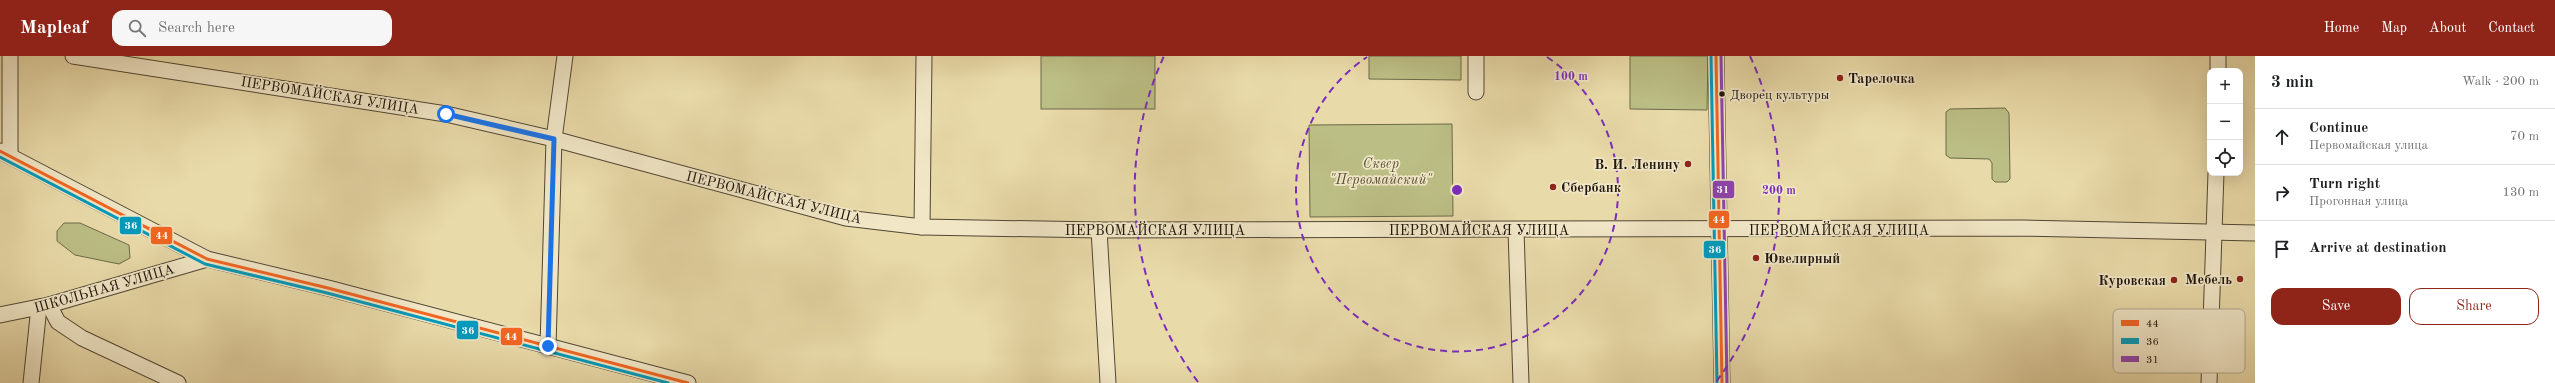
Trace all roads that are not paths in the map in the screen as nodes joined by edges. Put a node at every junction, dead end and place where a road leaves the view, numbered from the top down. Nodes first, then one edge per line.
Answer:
1 (10, 56) edge
2 (73, 56) edge
3 (565, 56) edge
4 (924, 56) edge
5 (1476, 56) edge
6 (1716, 56) edge
7 (2218, 56) edge
8 (121, 59) edge
9 (2218, 68) edge
10 (1476, 92) dead end
11 (554, 139) junction
12 (5, 154) edge
13 (2216, 176) edge
14 (922, 227) junction
15 (1099, 230) junction
16 (1516, 230) junction
17 (1721, 230) junction
18 (2216, 232) junction
19 (2255, 232) edge
20 (207, 259) junction
21 (44, 306) junction
22 (2212, 309) edge
23 (0, 315) edge
24 (548, 346) junction
25 (2209, 373) edge
26 (31, 383) edge
27 (178, 383) edge
28 (688, 383) edge
29 (1108, 383) edge
30 (1521, 383) edge
31 (1722, 383) edge
32 (2209, 383) edge

1 - 12 street
2 - 8 street, ПЕРВОМАЙСКАЯ УЛИЦА
3 - 11 street
4 - 14 street
5 - 10 street
6 - 17 street
7 - 9 street
8 - 11 street, ПЕРВОМАЙСКАЯ УЛИЦА
11 - 14 street, ПЕРВОМАЙСКАЯ УЛИЦА
11 - 24 street
12 - 20 street
13 - 18 street
14 - 15 street, ПЕРВОМАЙСКАЯ УЛИЦА
15 - 16 street, ПЕРВОМАЙСКАЯ УЛИЦА
15 - 29 street
16 - 17 street, ПЕРВОМАЙСКАЯ УЛИЦА
16 - 30 street
17 - 18 street, ПЕРВОМАЙСКАЯ УЛИЦА
17 - 31 street
18 - 19 street, ПЕРВОМАЙСКАЯ УЛИЦА
18 - 22 street
20 - 21 street, ШКОЛЬНАЯ УЛИЦА
20 - 24 street
21 - 23 street, ШКОЛЬНАЯ УЛИЦА
21 - 26 street
21 - 27 street
24 - 28 street
25 - 32 street

